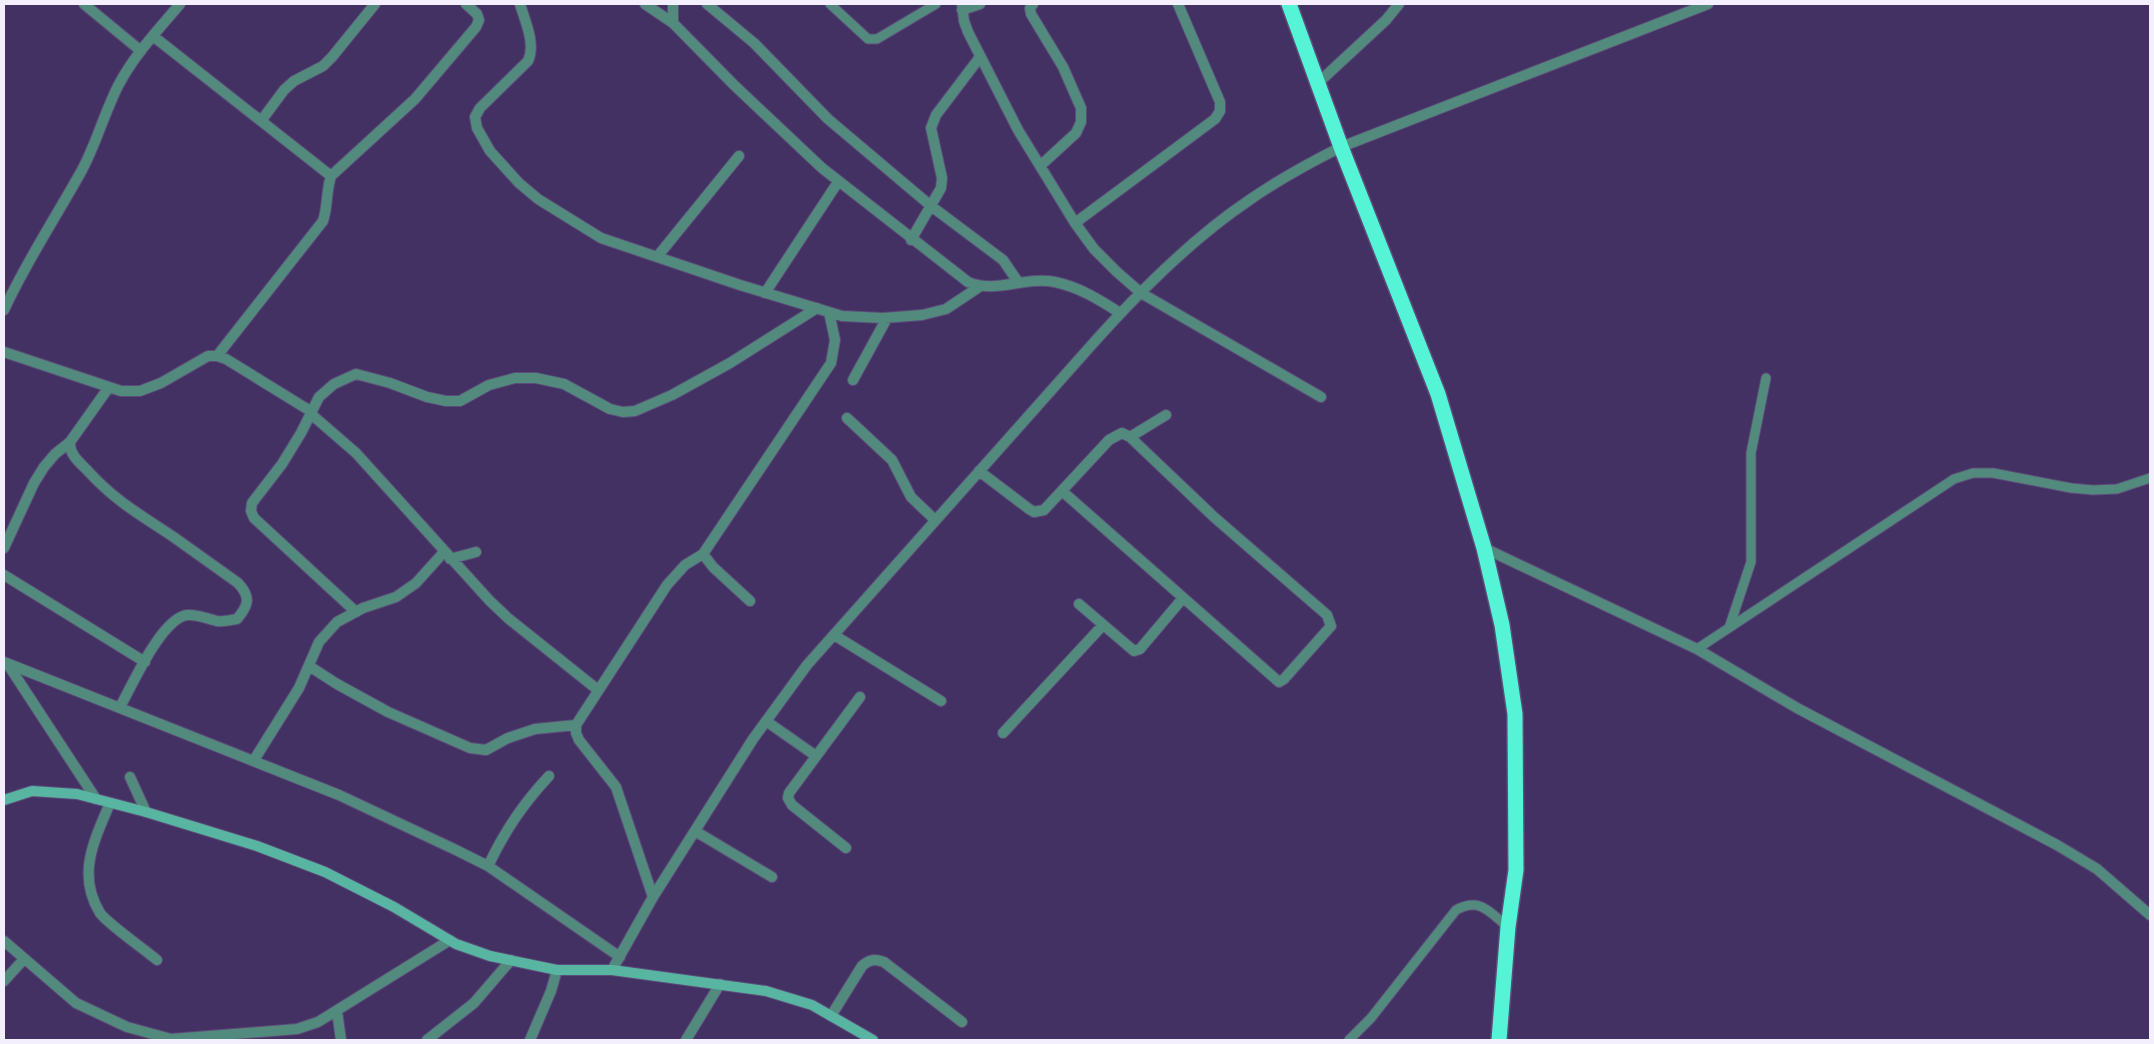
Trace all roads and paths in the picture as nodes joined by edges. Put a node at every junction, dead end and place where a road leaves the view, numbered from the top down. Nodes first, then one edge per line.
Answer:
1 (84, 4) edge
2 (180, 4) edge
3 (375, 4) edge
4 (466, 4) edge
5 (520, 4) edge
6 (645, 4) edge
7 (673, 4) edge
8 (707, 4) edge
9 (830, 4) edge
10 (936, 4) edge
11 (980, 4) edge
12 (1033, 4) edge
13 (1178, 4) edge
14 (1289, 4) edge
15 (1399, 4) edge
16 (1708, 4) edge
17 (962, 7) edge
18 (673, 23) junction
19 (153, 36) junction
20 (140, 50) junction
21 (980, 57) junction
22 (1318, 83) junction
23 (260, 121) junction
24 (1341, 147) junction
25 (739, 156) dead end
26 (1040, 166) junction
27 (331, 176) junction
28 (838, 182) junction
29 (931, 206) junction
30 (1074, 223) junction
31 (911, 240) junction
32 (657, 257) junction
33 (1018, 282) junction
34 (980, 287) junction
35 (765, 293) junction
36 (1141, 293) junction
37 (817, 308) junction
38 (4, 310) edge
39 (829, 312) junction
40 (1120, 313) junction
41 (887, 318) junction
42 (4, 352) edge
43 (217, 356) junction
44 (1766, 378) dead end
45 (853, 380) dead end
46 (109, 387) junction
47 (1321, 397) dead end
48 (312, 413) junction
49 (1166, 415) dead end
50 (846, 418) dead end
51 (1130, 436) junction
52 (70, 442) junction
53 (979, 471) junction
54 (2150, 478) edge
55 (1062, 490) junction
56 (935, 520) junction
57 (4, 548) edge
58 (1484, 548) junction
59 (476, 552) dead end
60 (704, 554) junction
61 (447, 555) junction
62 (4, 574) edge
63 (1183, 598) junction
64 (750, 601) dead end
65 (1079, 604) dead end
66 (356, 612) junction
67 (1103, 625) junction
68 (1729, 628) junction
69 (834, 635) junction
70 (1697, 649) junction
71 (145, 662) junction
72 (5, 663) edge
73 (309, 666) junction
74 (598, 690) junction
75 (860, 697) dead end
76 (941, 701) dead end
77 (120, 707) junction
78 (766, 721) junction
79 (576, 725) junction
80 (1003, 732) dead end
81 (816, 756) junction
82 (254, 760) junction
83 (549, 776) dead end
84 (130, 777) dead end
85 (96, 799) junction
86 (4, 800) edge
87 (110, 802) junction
88 (146, 812) junction
89 (695, 831) junction
90 (846, 848) dead end
91 (488, 866) junction
92 (772, 877) dead end
93 (653, 897) junction
94 (2150, 915) edge
95 (1508, 927) junction
96 (450, 940) junction
97 (4, 941) edge
98 (620, 957) junction
99 (24, 959) junction
100 (157, 960) dead end
101 (511, 960) junction
102 (557, 970) junction
103 (612, 970) junction
104 (4, 981) edge
105 (720, 984) junction
106 (337, 1011) junction
107 (831, 1016) junction
108 (962, 1022) dead end
109 (172, 1040) edge
110 (341, 1040) edge
111 (427, 1040) edge
112 (530, 1040) edge
113 (686, 1040) edge
114 (873, 1040) edge
115 (1349, 1040) edge
116 (1499, 1040) edge

1 - 20 street
2 - 19 street
3 - 23 street
4 - 27 street
5 - 32 street
6 - 18 street
7 - 18 street
8 - 29 street
9 - 10 lane
11 - 17 street
12 - 26 street
13 - 30 street
14 - 22 highway
15 - 22 street
16 - 24 street
17 - 21 street
18 - 28 street
19 - 20 street
19 - 23 street
20 - 38 street
21 - 26 street
21 - 29 street
22 - 24 highway
23 - 27 street
24 - 36 street
24 - 58 highway
25 - 32 street
26 - 30 street
27 - 43 street
28 - 31 street
28 - 35 street
29 - 31 street
29 - 33 street
30 - 36 street
31 - 34 street
32 - 35 street
33 - 34 street
33 - 40 street
34 - 41 street
35 - 37 street
36 - 40 street
36 - 47 street
37 - 39 street
37 - 48 street
39 - 41 street
39 - 60 street
40 - 53 street
41 - 45 street
42 - 46 street
43 - 46 street
43 - 48 street
44 - 68 lane
46 - 52 street
48 - 61 street
48 - 66 street
49 - 51 street
50 - 56 street
51 - 55 street
51 - 63 street
52 - 57 street
52 - 71 street
53 - 55 street
53 - 56 street
54 - 68 lane
55 - 63 street
56 - 69 street
58 - 70 street
58 - 95 highway
59 - 61 street
60 - 64 street
60 - 74 street
61 - 66 street
61 - 74 street
62 - 71 street
63 - 67 street
65 - 67 street
66 - 73 street
67 - 80 street
68 - 70 lane
69 - 76 street
69 - 78 street
70 - 94 street
71 - 77 street
72 - 77 street
72 - 85 street
73 - 79 street
73 - 82 street
74 - 79 street
75 - 81 street
77 - 82 street
78 - 81 street
78 - 89 street
79 - 93 street
81 - 90 street
82 - 91 street
83 - 91 street
84 - 88 street
85 - 86 main road
85 - 87 main road
87 - 88 main road
87 - 100 street
88 - 96 main road
89 - 92 street
89 - 93 street
91 - 98 street
93 - 98 street
95 - 115 lane
95 - 116 highway
96 - 101 main road
96 - 106 street
97 - 99 street
98 - 103 street
99 - 104 street
99 - 109 street
101 - 102 main road
101 - 111 street
102 - 103 main road
102 - 112 street
103 - 105 main road
105 - 107 main road
105 - 113 street
106 - 109 street
106 - 110 street
107 - 108 street
107 - 114 main road

